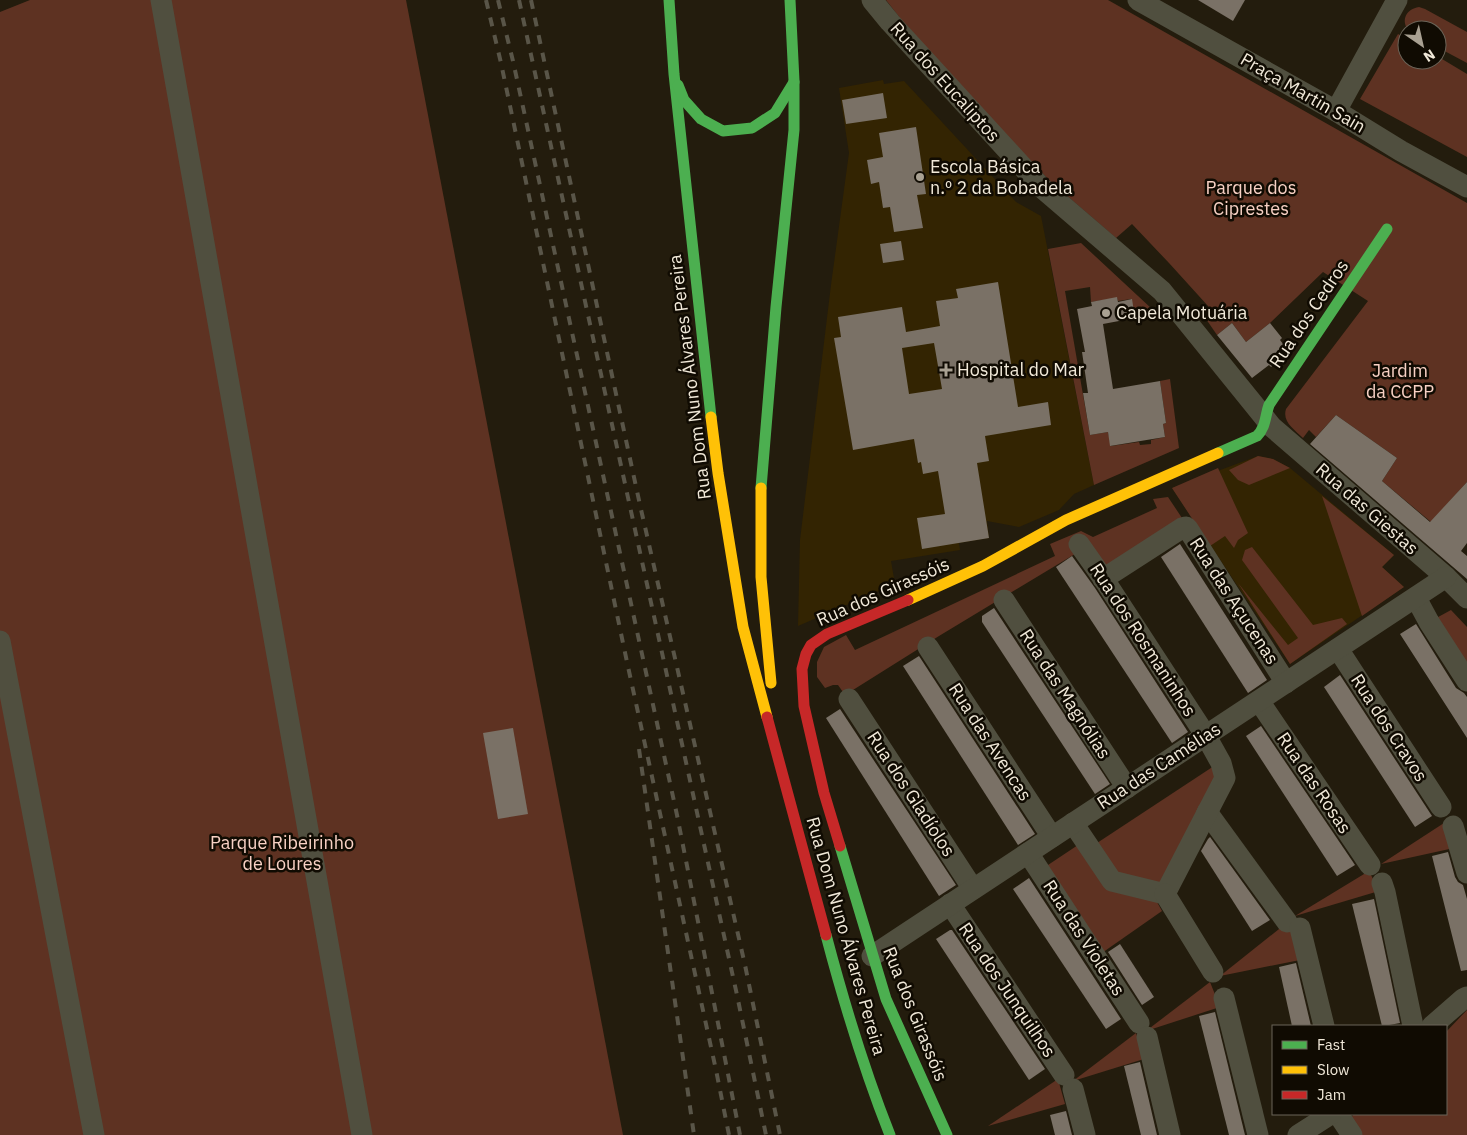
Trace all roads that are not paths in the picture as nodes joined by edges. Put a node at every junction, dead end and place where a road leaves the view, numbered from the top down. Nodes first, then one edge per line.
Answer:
1 (162, 0) edge
2 (669, 0) edge
3 (790, 0) edge
4 (872, 0) edge
5 (1138, 0) edge
6 (1397, 0) edge
7 (674, 74) junction
8 (794, 81) junction
9 (1336, 111) junction
10 (1467, 187) edge
11 (1387, 229) dead end
12 (1267, 421) junction
13 (1079, 544) dead end
14 (1446, 577) junction
15 (1103, 579) junction
16 (1416, 598) junction
17 (1467, 598) edge
18 (1004, 600) dead end
19 (0, 641) edge
20 (928, 647) dead end
21 (1338, 649) junction
22 (1467, 681) edge
23 (1286, 683) junction
24 (849, 699) dead end
25 (1259, 701) junction
26 (1206, 736) junction
27 (775, 744) junction
28 (1127, 788) junction
29 (1441, 807) dead end
30 (1208, 812) junction
31 (1073, 823) junction
32 (1452, 826) dead end
33 (1052, 837) junction
34 (1028, 853) junction
35 (1370, 865) dead end
36 (1467, 873) edge
37 (1382, 883) dead end
38 (973, 889) junction
39 (1165, 894) junction
40 (950, 904) junction
41 (872, 956) junction
42 (1213, 972) dead end
43 (1467, 996) edge
44 (1224, 998) dead end
45 (1324, 1025) edge
46 (1413, 1025) edge
47 (1433, 1025) edge
48 (1329, 1115) edge
49 (1339, 1115) edge
50 (94, 1135) edge
51 (362, 1135) edge
52 (890, 1135) edge
53 (947, 1135) edge
54 (1085, 1135) edge
55 (1170, 1135) edge
56 (1258, 1135) edge
57 (1298, 1135) edge
58 (1352, 1135) edge

1 - 51 street
2 - 7 main road, Rua Dom Nuno Álvares Pereira
3 - 8 main road, Rua Dom Nuno Álvares Pereira
4 - 12 street, Rua dos Eucaliptos
5 - 9 street, Praça Martin Sain
6 - 9 street
7 - 8 main road
7 - 27 main road, Rua Dom Nuno Álvares Pereira
8 - 27 main road, Rua Dom Nuno Álvares Pereira
9 - 10 street, Praça Martin Sain
11 - 12 main road, Rua dos Cedros
12 - 14 street, Rua das Giestas
12 - 41 main road, Rua dos Girassóis
13 - 15 street, Rua dos Rosmaninhos
14 - 16 street, Rua das Camélias
14 - 17 street, Rua das Giestas
15 - 23 street, Rua das Açucenas
15 - 26 street, Rua dos Rosmaninhos
16 - 21 street, Rua das Camélias
16 - 22 street
18 - 28 street, Rua das Magnólias
19 - 50 street
20 - 33 street, Rua das Avencas
21 - 23 street, Rua das Camélias
21 - 29 street, Rua dos Cravos
23 - 25 street, Rua das Camélias
24 - 38 street, Rua dos Gladíolos
25 - 26 street, Rua das Camélias
25 - 35 street, Rua das Rosas
26 - 28 street, Rua das Camélias
26 - 30 street, Rua dos Rosmaninhos
27 - 52 main road, Rua Dom Nuno Álvares Pereira
28 - 31 street, Rua das Camélias
30 - 39 street
30 - 45 street
31 - 33 street, Rua das Camélias
31 - 39 street
32 - 36 street
33 - 34 street, Rua das Camélias
34 - 38 street, Rua das Camélias
34 - 55 street, Rua das Violetas
37 - 46 street
38 - 40 street, Rua das Camélias
39 - 42 street
40 - 41 street, Rua das Camélias
40 - 54 street, Rua dos Junquilhos
41 - 53 main road, Rua dos Girassóis
43 - 47 street
44 - 56 street
48 - 57 street
49 - 58 street

